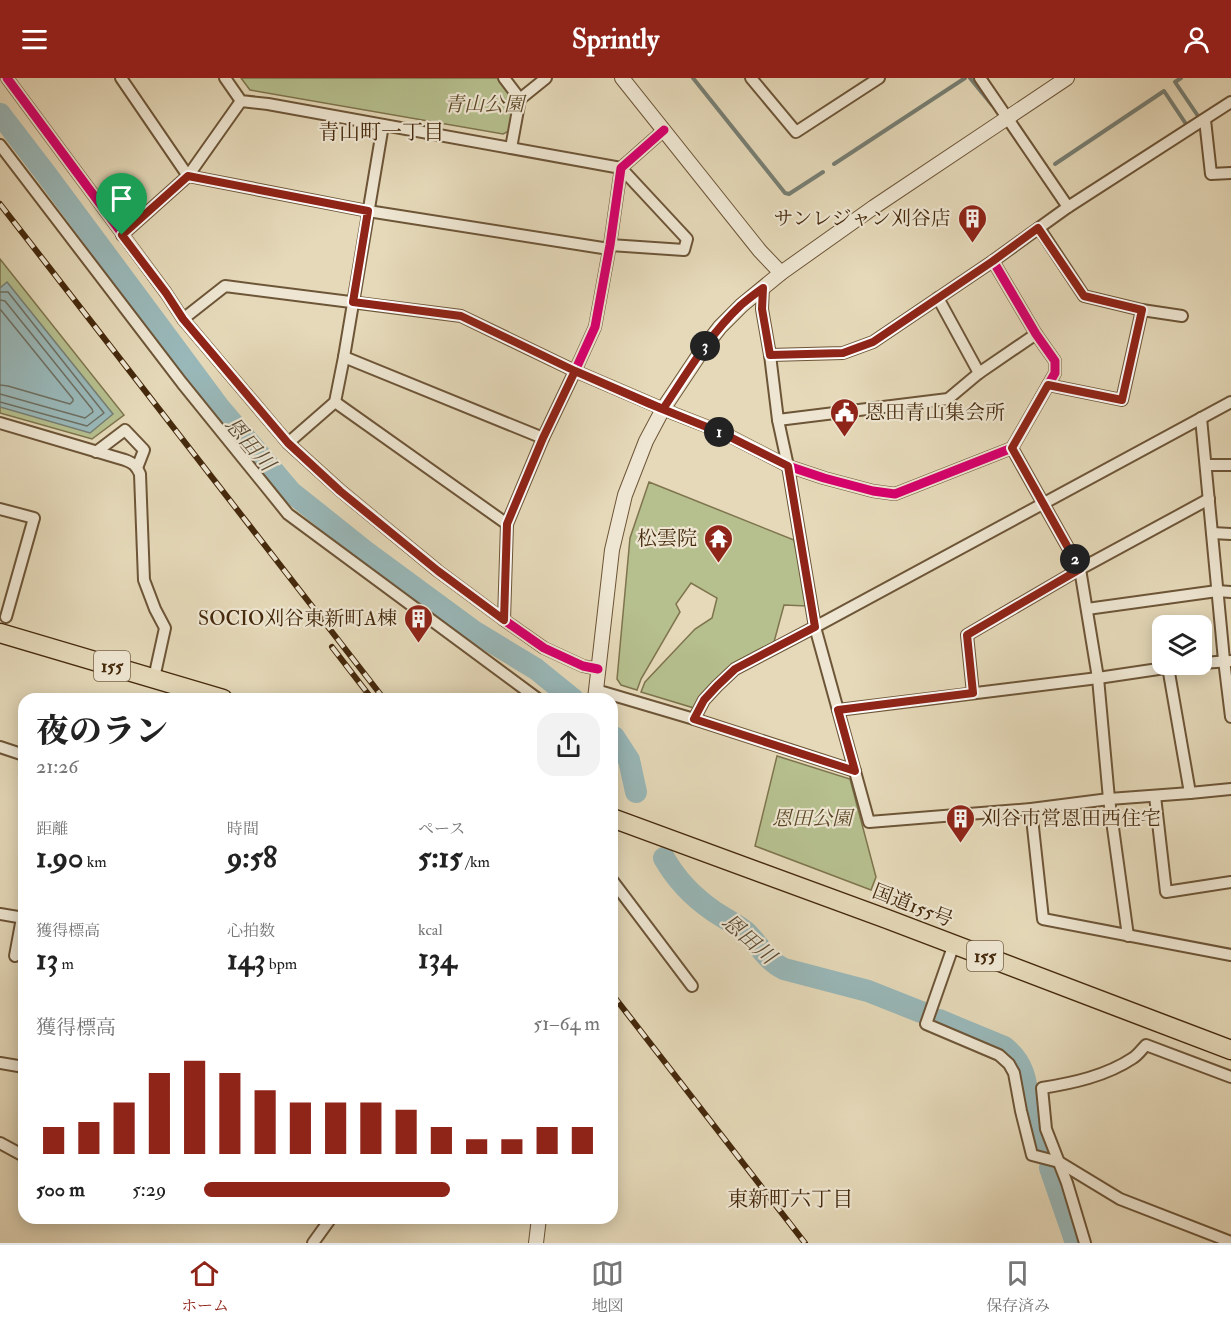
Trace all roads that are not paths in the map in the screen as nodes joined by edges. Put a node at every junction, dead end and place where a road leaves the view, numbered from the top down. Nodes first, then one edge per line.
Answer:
1 (7, 78) edge
2 (121, 78) edge
3 (225, 78) edge
4 (504, 78) edge
5 (546, 78) edge
6 (622, 78) edge
7 (751, 78) edge
8 (980, 78) edge
9 (1067, 78) edge
10 (872, 80) edge
11 (520, 99) junction
12 (241, 101) junction
13 (1231, 102) edge
14 (1006, 118) junction
15 (1205, 120) junction
16 (383, 125) junction
17 (664, 130) junction
18 (0, 145) edge
19 (511, 148) junction
20 (621, 168) junction
21 (1231, 173) edge
22 (188, 176) junction
23 (1068, 207) junction
24 (368, 211) junction
25 (1038, 228) junction
26 (122, 235) junction
27 (609, 247) junction
28 (993, 261) junction
29 (781, 273) junction
30 (763, 288) junction
31 (938, 298) junction
32 (353, 302) junction
33 (1142, 310) junction
34 (1182, 316) dead end
35 (183, 319) junction
36 (1036, 333) junction
37 (770, 355) junction
38 (344, 357) junction
39 (575, 371) junction
40 (979, 373) junction
41 (1048, 385) junction
42 (335, 402) junction
43 (1231, 402) edge
44 (663, 409) junction
45 (1201, 418) junction
46 (778, 420) junction
47 (0, 423) edge
48 (543, 438) junction
49 (288, 443) junction
50 (1012, 448) junction
51 (96, 452) junction
52 (1206, 465) junction
53 (1231, 465) edge
54 (788, 466) junction
55 (137, 468) junction
56 (1209, 499) junction
57 (1043, 504) junction
58 (0, 509) edge
59 (507, 524) junction
60 (1212, 533) junction
61 (1231, 534) edge
62 (1080, 569) junction
63 (1217, 591) junction
64 (1231, 592) edge
65 (1087, 609) junction
66 (504, 620) junction
67 (3, 625) edge
68 (815, 627) junction
69 (1228, 661) edge
70 (1212, 662) edge
71 (598, 669) junction
72 (1152, 670) edge
73 (1169, 675) edge
74 (154, 678) junction
75 (1098, 678) junction
76 (202, 693) edge
77 (529, 693) edge
78 (596, 693) edge
79 (973, 693) junction
80 (618, 700) edge
81 (838, 710) junction
82 (1231, 717) edge
83 (694, 719) junction
84 (0, 747) edge
85 (18, 753) edge
86 (855, 771) junction
87 (1231, 789) edge
88 (1190, 794) junction
89 (1155, 796) junction
90 (1109, 800) junction
91 (1031, 809) junction
92 (618, 820) edge
93 (1231, 882) edge
94 (618, 888) edge
95 (0, 914) edge
96 (18, 917) edge
97 (1128, 936) junction
98 (18, 942) edge
99 (954, 945) junction
100 (1231, 955) edge
101 (15, 956) dead end
102 (692, 987) dead end
103 (1231, 1050) edge
104 (0, 1063) edge
105 (18, 1066) edge
106 (1231, 1077) edge
107 (0, 1143) edge
108 (18, 1153) edge
109 (1059, 1162) junction
110 (327, 1224) edge
111 (538, 1224) edge
112 (1231, 1242) edge
113 (313, 1243) edge
114 (536, 1243) edge
115 (1085, 1243) edge

1 - 26 street
2 - 22 street
3 - 12 street
4 - 11 street
5 - 11 street
6 - 17 street
7 - 10 street
8 - 14 street
9 - 14 street
11 - 19 street
12 - 16 street
12 - 22 street
13 - 15 street
14 - 23 street
14 - 29 street
15 - 21 street
15 - 23 street
16 - 19 street
16 - 24 street
17 - 20 street
17 - 29 street
18 - 77 street
19 - 20 street
20 - 27 street
20 - 27 street
22 - 24 street
22 - 26 street
23 - 25 street
24 - 27 street
24 - 32 street
25 - 28 street
25 - 33 street
26 - 35 street
27 - 39 street
28 - 31 street
28 - 36 street
29 - 30 street
30 - 37 street
30 - 44 street
31 - 37 street
31 - 40 street
32 - 35 street
32 - 38 street
32 - 39 street
33 - 34 street
33 - 41 street
35 - 49 street
36 - 40 street
36 - 41 street
37 - 46 street
38 - 42 street
38 - 48 street
39 - 44 street
39 - 48 street
40 - 46 street
41 - 50 street
42 - 49 street
42 - 59 street
43 - 45 street
44 - 54 street
44 - 71 street
45 - 52 street
45 - 57 street
46 - 54 street
47 - 51 street
48 - 59 street
49 - 66 street
50 - 54 street
50 - 57 street
51 - 55 street
51 - 55 street
52 - 53 street
52 - 56 street
54 - 68 street
55 - 74 street
56 - 60 street
56 - 62 street
57 - 62 street
57 - 68 street
58 - 67 street
59 - 66 street
60 - 61 street
60 - 63 street
62 - 65 street
62 - 79 street
63 - 64 street
63 - 65 street
63 - 69 street
65 - 75 street
66 - 71 street
67 - 74 highway, 155
68 - 81 street
68 - 83 street
69 - 70 street
69 - 82 street
71 - 78 street
72 - 75 street
73 - 88 street
74 - 76 highway, 155
75 - 79 street
75 - 90 street
79 - 81 street
80 - 83 street
81 - 86 street
83 - 86 street
84 - 85 street
86 - 91 street
87 - 88 street
88 - 89 street
89 - 90 street
89 - 93 street
90 - 91 street
90 - 97 street
91 - 97 street
92 - 99 highway, 国道155号 / 155
94 - 102 street
95 - 96 street
97 - 100 street
98 - 101 street
99 - 103 highway, 国道155号 / 155
99 - 109 street
104 - 105 street
106 - 109 street
107 - 108 street
109 - 112 street
109 - 115 street
110 - 113 street
111 - 114 street

